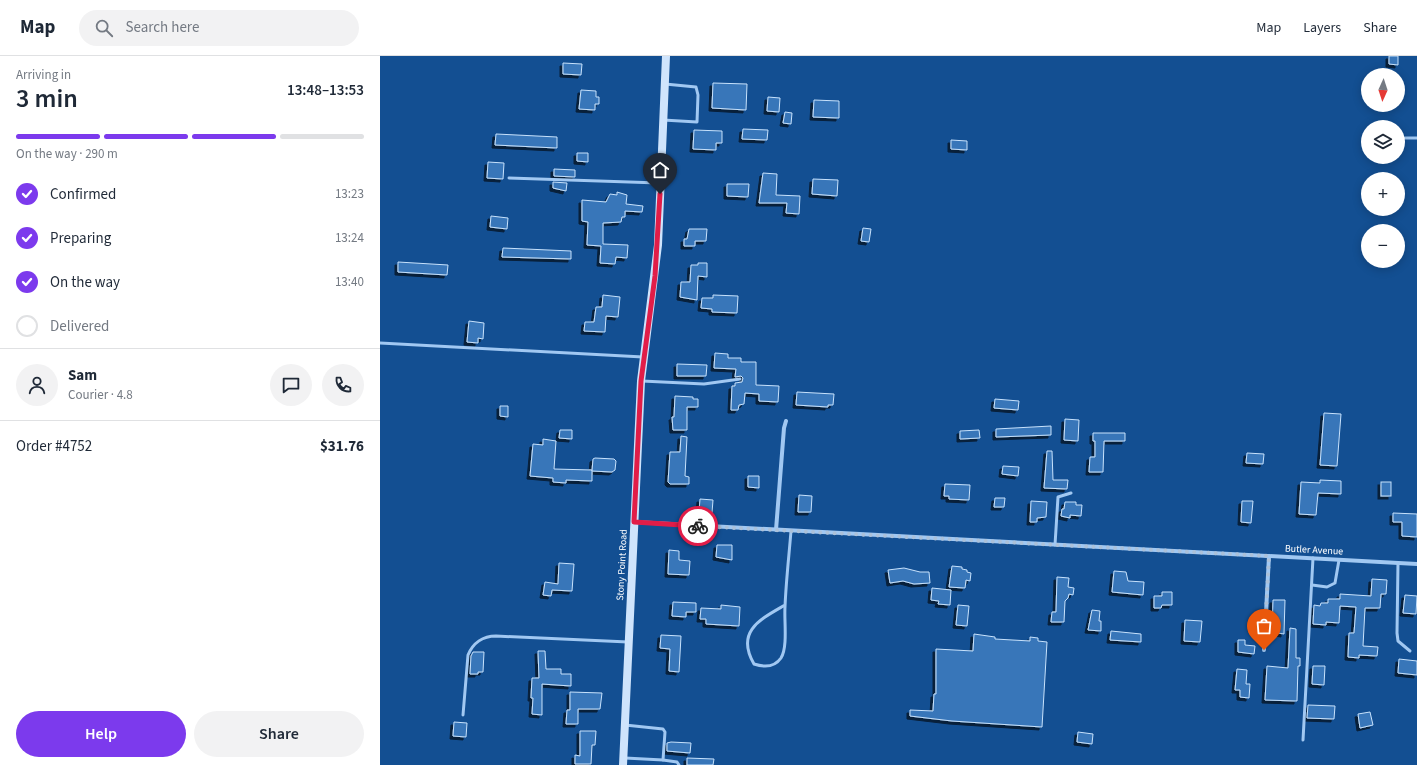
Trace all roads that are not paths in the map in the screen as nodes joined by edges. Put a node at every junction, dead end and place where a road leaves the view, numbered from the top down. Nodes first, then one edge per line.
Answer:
1 (666, 56) edge
2 (665, 84) junction
3 (664, 120) junction
4 (1405, 138) dead end
5 (1417, 138) edge
6 (509, 178) dead end
7 (661, 183) junction
8 (380, 343) edge
9 (643, 357) junction
10 (740, 379) dead end
11 (641, 381) junction
12 (786, 420) dead end
13 (1071, 493) dead end
14 (634, 522) junction
15 (776, 530) junction
16 (791, 530) junction
17 (1055, 545) junction
18 (1269, 556) junction
19 (1313, 558) junction
20 (1338, 560) junction
21 (1398, 563) junction
22 (1417, 564) edge
23 (1312, 585) junction
24 (785, 604) junction
25 (628, 642) junction
26 (1264, 650) dead end
27 (1410, 651) dead end
28 (463, 715) dead end
29 (625, 725) junction
30 (1303, 740) dead end
31 (663, 760) junction
32 (623, 761) edge
33 (680, 765) edge

1 - 2 main road, Stony Point Road
2 - 3 main road, Stony Point Road
2 - 3 lane
3 - 7 main road, Stony Point Road
4 - 5 lane
6 - 7 lane
7 - 9 main road, Stony Point Road
8 - 9 lane
9 - 11 main road, Stony Point Road
10 - 11 lane
11 - 14 main road, Stony Point Road
12 - 15 street
13 - 17 lane
14 - 15 street, Butler Avenue
14 - 25 main road, Stony Point Road
15 - 16 street, Butler Avenue
16 - 17 street, Butler Avenue
16 - 24 lane
17 - 18 street, Butler Avenue
18 - 19 street, Butler Avenue
18 - 26 street
19 - 20 street, Butler Avenue
19 - 23 lane
20 - 21 street, Butler Avenue
20 - 23 lane
21 - 22 street, Butler Avenue
21 - 27 lane
23 - 30 lane
24 - 24 lane
25 - 28 lane
25 - 29 main road, Stony Point Road
29 - 31 lane
29 - 32 main road, Stony Point Road
31 - 32 lane
31 - 33 lane

